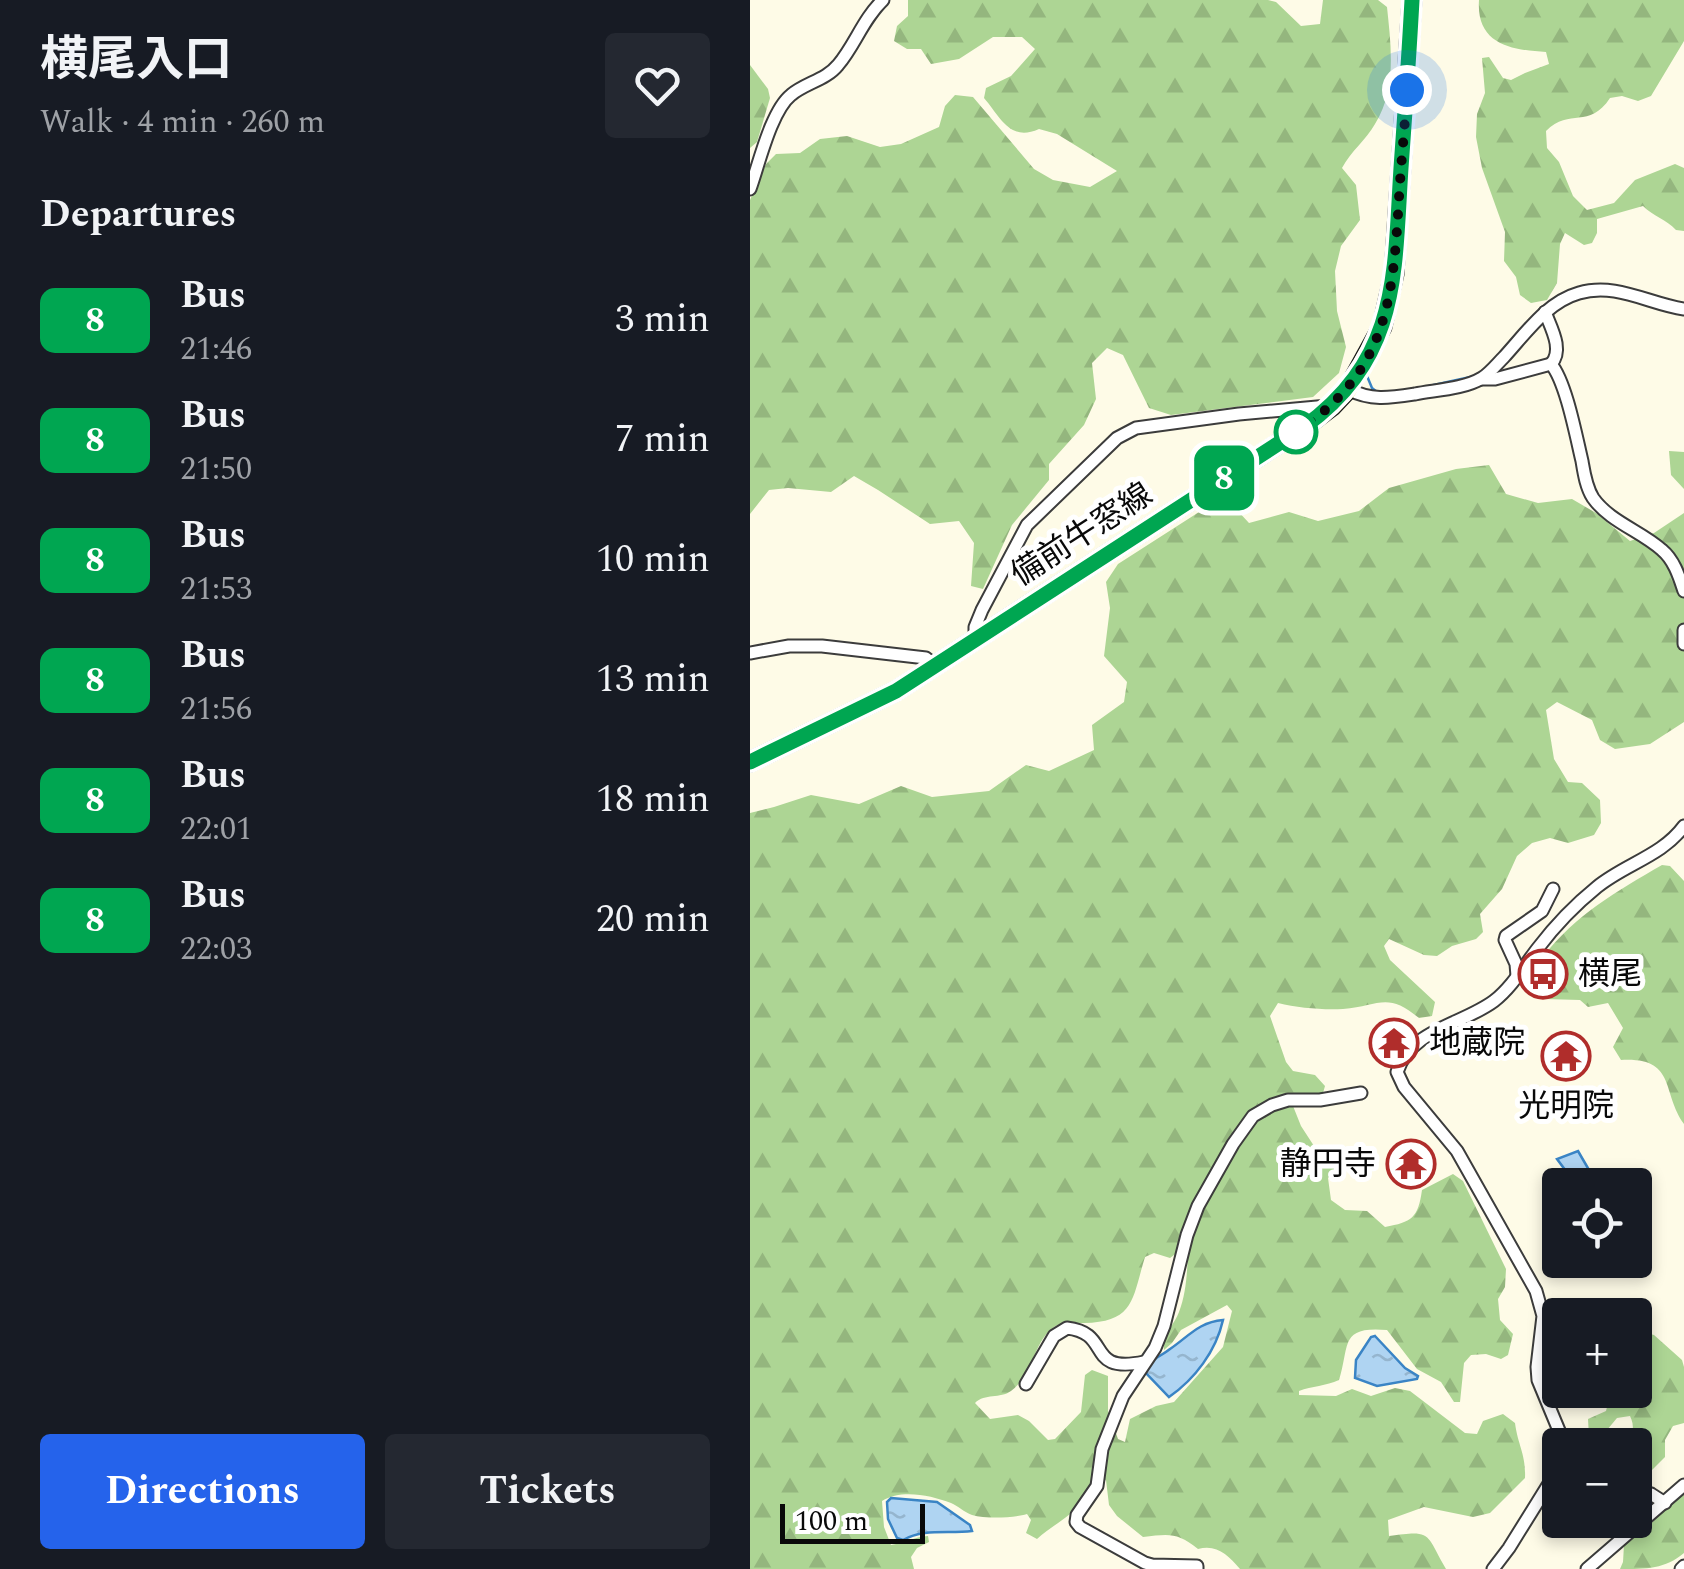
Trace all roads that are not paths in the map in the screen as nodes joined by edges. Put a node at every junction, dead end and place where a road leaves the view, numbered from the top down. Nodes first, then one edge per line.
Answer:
1 (883, 0) edge
2 (1412, 0) edge
3 (750, 188) edge
4 (1684, 309) edge
5 (1546, 312) junction
6 (1551, 364) junction
7 (1481, 379) junction
8 (1348, 389) junction
9 (1332, 406) junction
10 (1684, 590) edge
11 (1684, 630) edge
12 (975, 640) junction
13 (1684, 644) edge
14 (750, 653) edge
15 (936, 666) junction
16 (750, 762) edge
17 (1684, 826) edge
18 (1553, 889) dead end
19 (1517, 976) junction
20 (1362, 1093) dead end
21 (1144, 1362) junction
22 (1026, 1384) dead end
23 (1558, 1428) edge
24 (1684, 1485) edge
25 (1542, 1495) edge
26 (1652, 1495) edge
27 (1665, 1503) junction
28 (1197, 1569) edge
29 (1492, 1569) edge
30 (1587, 1569) edge

1 - 3 street
2 - 8 main road, 備前牛窓線
4 - 5 street
5 - 6 street
5 - 7 street
6 - 7 street
6 - 10 street
7 - 8 street
8 - 9 main road, 備前牛窓線
9 - 12 main road, 備前牛窓線
9 - 12 street
11 - 13 street
12 - 15 main road, 備前牛窓線
14 - 15 street
15 - 16 main road, 備前牛窓線
17 - 19 street
18 - 19 street
19 - 23 street
20 - 21 street
21 - 22 street
21 - 28 street
24 - 27 street
25 - 29 street
26 - 27 street
27 - 30 street

